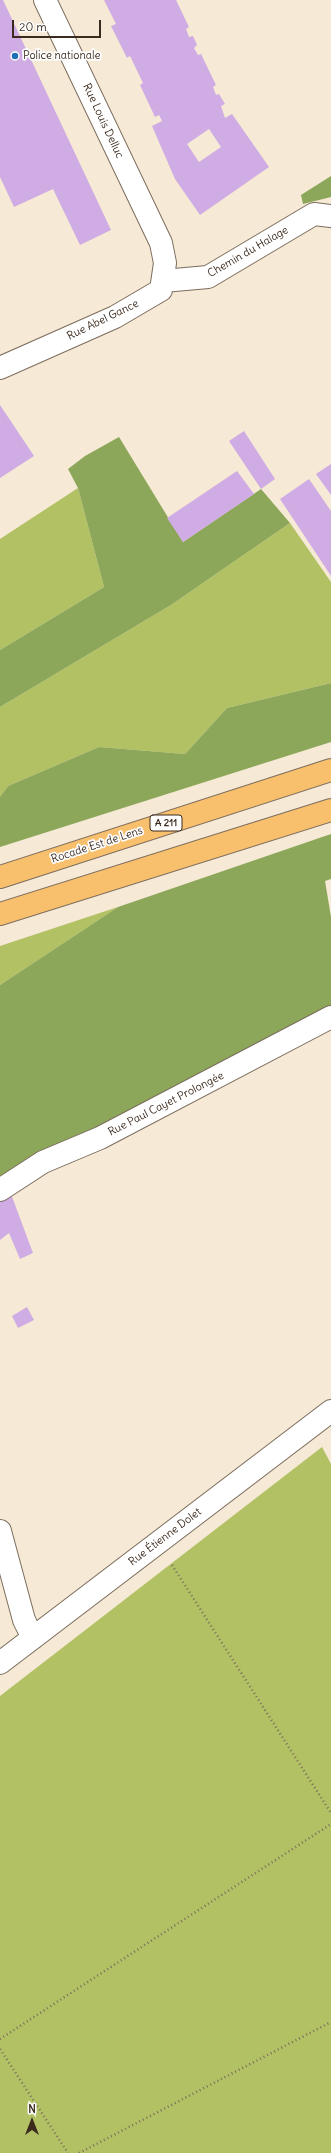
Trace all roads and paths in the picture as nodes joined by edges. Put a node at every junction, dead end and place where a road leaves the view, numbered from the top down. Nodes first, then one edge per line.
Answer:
1 (45, 0) edge
2 (331, 216) edge
3 (163, 281) junction
4 (0, 368) edge
5 (331, 770) edge
6 (331, 810) edge
7 (0, 876) edge
8 (0, 914) edge
9 (331, 1017) edge
10 (0, 1190) edge
11 (331, 1411) edge
12 (0, 1531) edge
13 (157, 1543) junction
14 (33, 1638) junction
15 (0, 1663) edge
16 (331, 1813) edge
17 (331, 1824) edge
18 (331, 2022) edge
19 (0, 2039) edge
20 (0, 2049) edge
21 (68, 2153) edge
22 (79, 2153) edge

1 - 3 street, Rue Louis Delluc
2 - 3 street, Chemin du Halage
3 - 4 street, Rue Abel Gance
5 - 7 highway, Rocade Est de Lens / A 211
6 - 8 highway
9 - 10 street, Rue Paul Cayet Prolongée
11 - 13 street, Rue Étienne Dolet
12 - 14 street
13 - 14 street, Rue Étienne Dolet
13 - 16 path
14 - 15 street, Rue Étienne Dolet
17 - 19 path
18 - 22 path
20 - 21 path

